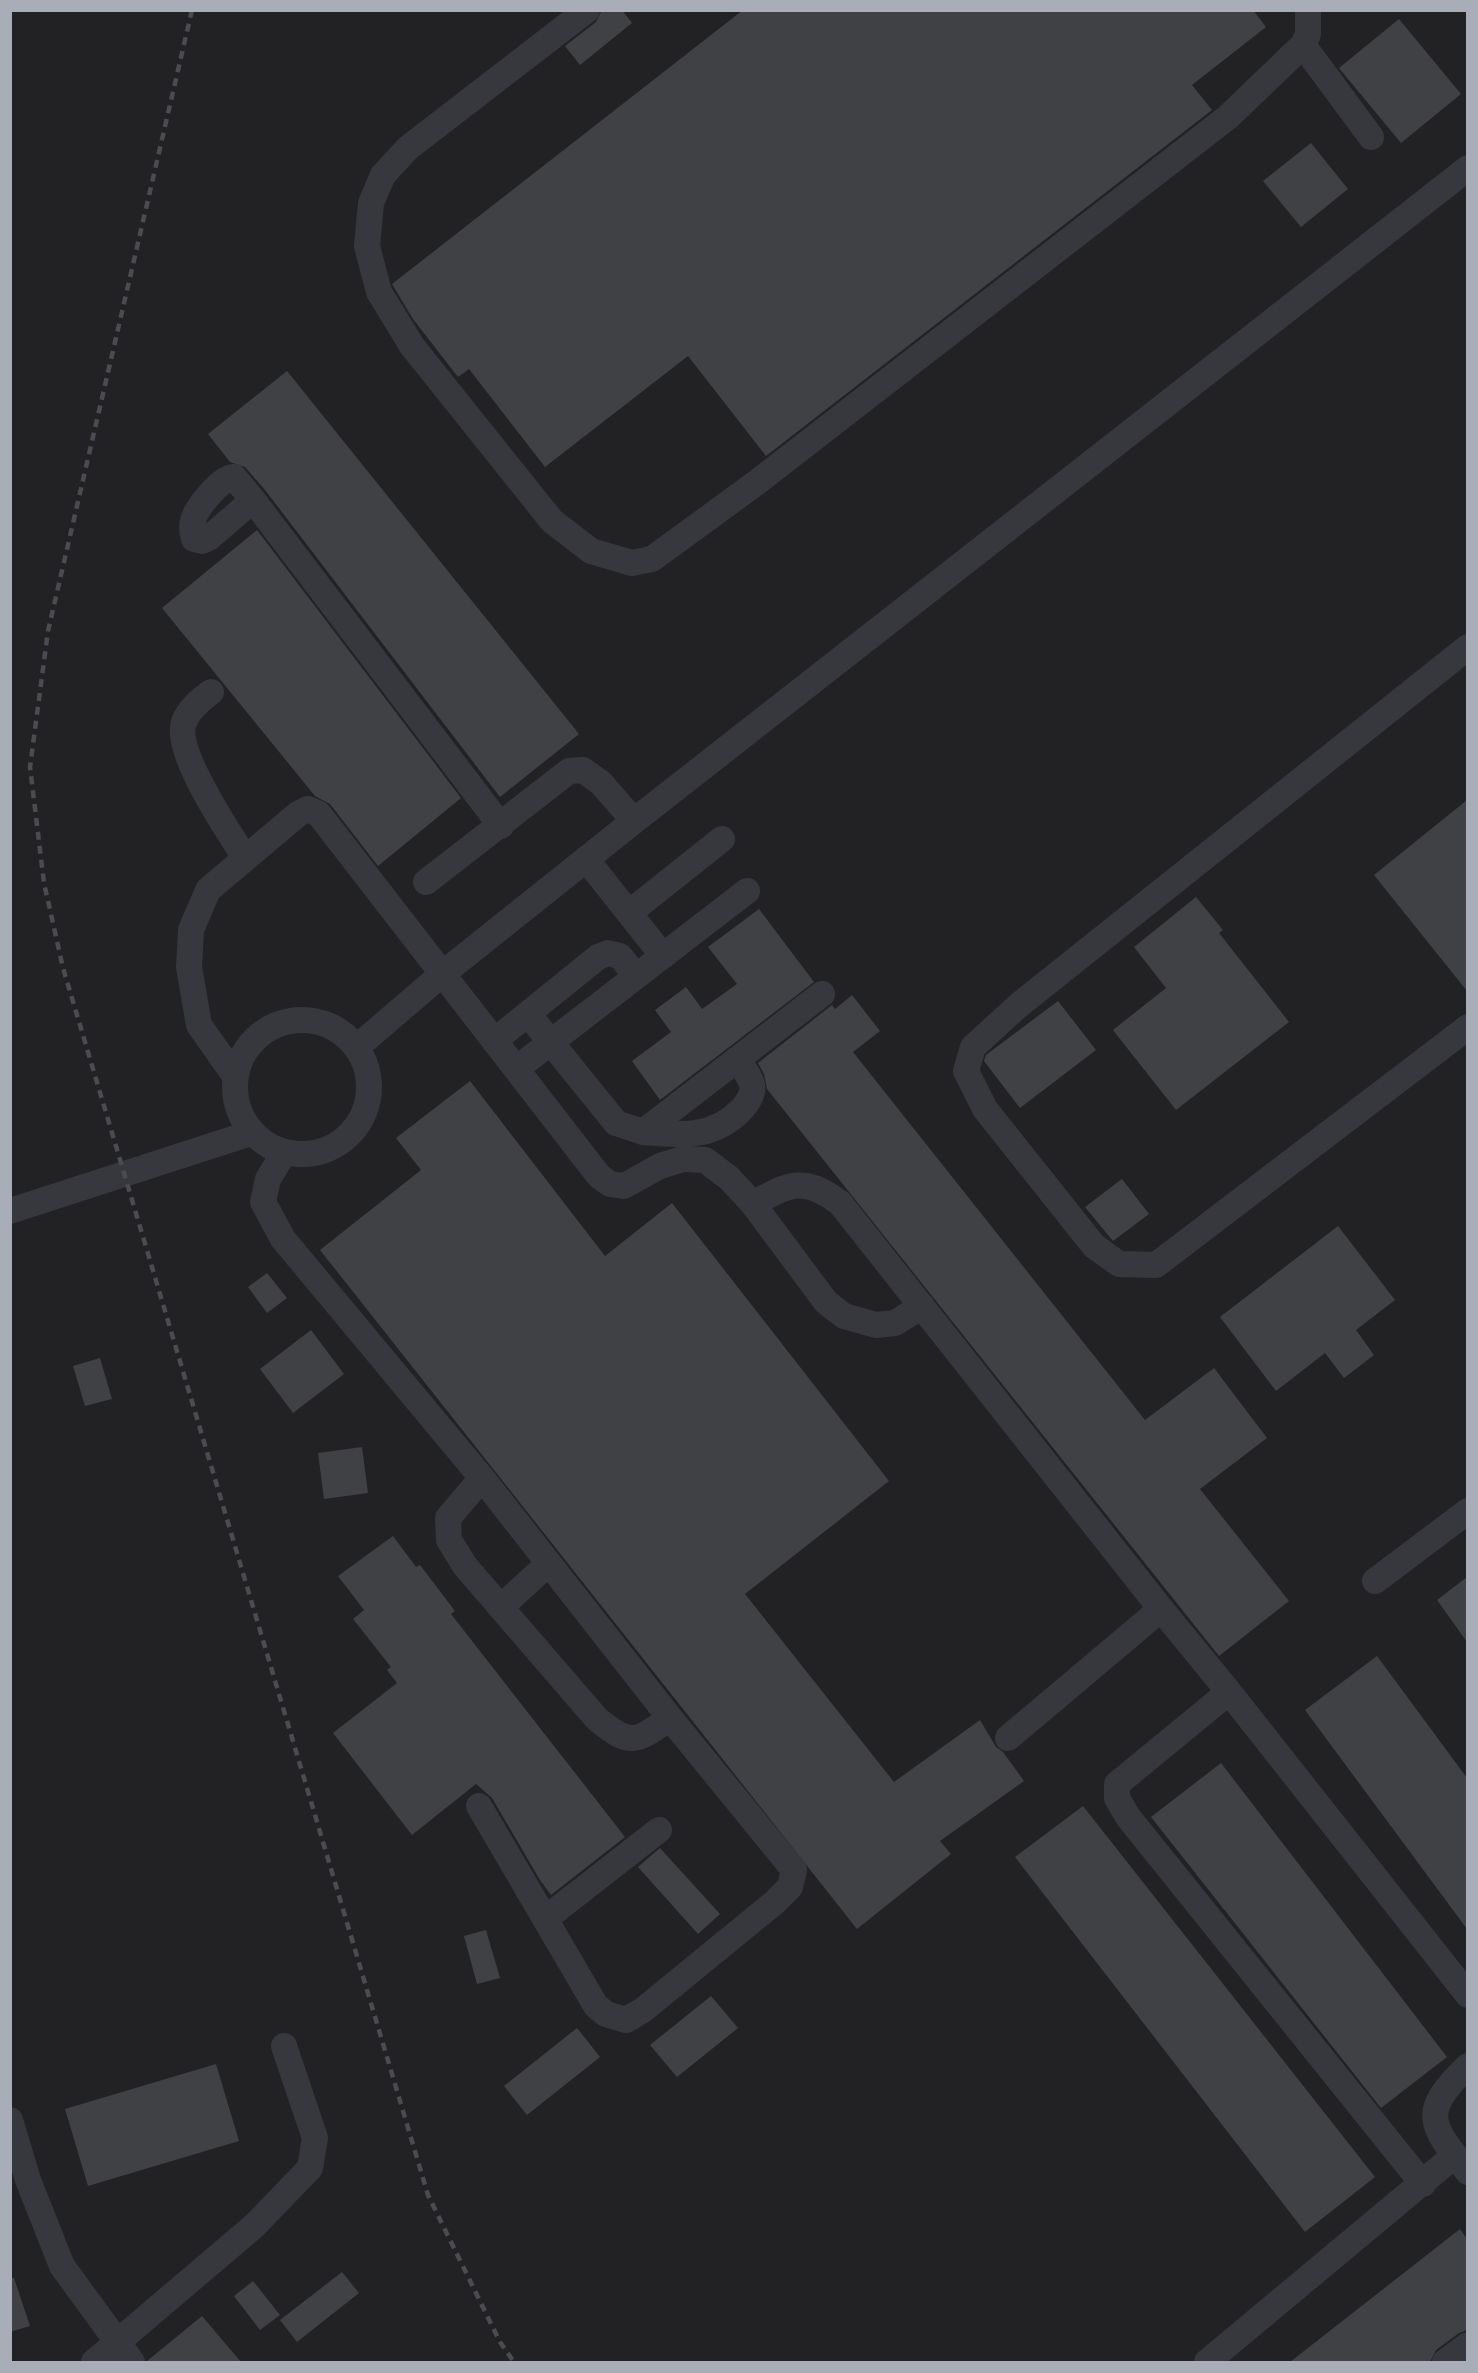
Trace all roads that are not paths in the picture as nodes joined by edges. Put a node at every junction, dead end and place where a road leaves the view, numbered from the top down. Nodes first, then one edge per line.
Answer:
1 (587, 10) edge
2 (1308, 10) edge
3 (1303, 45) junction
4 (1371, 137) dead end
5 (1467, 168) edge
6 (253, 500) dead end
7 (1467, 647) edge
8 (211, 692) dead end
9 (634, 821) junction
10 (501, 826) junction
11 (722, 839) dead end
12 (245, 858) junction
13 (585, 859) junction
14 (426, 882) dead end
15 (747, 891) dead end
16 (629, 913) junction
17 (663, 956) junction
18 (441, 975) junction
19 (636, 976) junction
20 (822, 994) dead end
21 (528, 1014) junction
22 (1467, 1026) edge
23 (494, 1041) junction
24 (551, 1042) junction
25 (357, 1047) junction
26 (737, 1059) junction
27 (516, 1069) junction
28 (235, 1076) junction
29 (643, 1132) junction
30 (251, 1133) junction
31 (284, 1153) junction
32 (753, 1204) junction
33 (10, 1211) edge
34 (922, 1306) junction
35 (482, 1478) junction
36 (1467, 1511) edge
37 (549, 1564) junction
38 (1375, 1581) dead end
39 (501, 1607) junction
40 (1161, 1609) junction
41 (1230, 1692) junction
42 (670, 1718) junction
43 (1008, 1738) dead end
44 (479, 1806) dead end
45 (659, 1830) dead end
46 (544, 1918) junction
47 (1467, 1995) edge
48 (284, 2046) dead end
49 (1467, 2066) edge
50 (10, 2120) edge
51 (1461, 2164) edge
52 (1423, 2184) junction
53 (1467, 2345) edge
54 (124, 2353) edge
55 (94, 2362) edge
56 (1207, 2362) edge
57 (1445, 2362) edge

1 - 3 lane
2 - 3 lane
3 - 4 lane
5 - 9 lane
6 - 10 lane
7 - 22 lane
8 - 12 lane
9 - 10 lane
9 - 13 lane
10 - 14 lane
11 - 16 lane
12 - 18 lane
12 - 28 lane
13 - 16 lane
13 - 18 lane
15 - 17 lane
16 - 17 lane
17 - 19 lane
18 - 23 lane
18 - 25 lane
19 - 21 lane
19 - 24 lane
20 - 26 lane
21 - 23 lane
21 - 24 lane
23 - 27 lane
24 - 27 lane
24 - 29 lane
25 - 28 lane
25 - 31 lane
26 - 29 lane
26 - 29 lane
27 - 32 lane
28 - 30 lane
30 - 31 lane
30 - 33 lane
31 - 35 lane
32 - 34 lane
32 - 34 lane
34 - 40 lane
35 - 37 lane
35 - 39 lane
36 - 38 lane
37 - 39 lane
37 - 42 lane
39 - 42 lane
40 - 41 lane
40 - 43 lane
41 - 47 lane
41 - 52 lane
42 - 46 lane
44 - 46 lane
45 - 46 lane
48 - 54 lane
49 - 51 lane
50 - 54 lane
51 - 52 lane
52 - 56 lane
53 - 57 lane
54 - 55 lane

